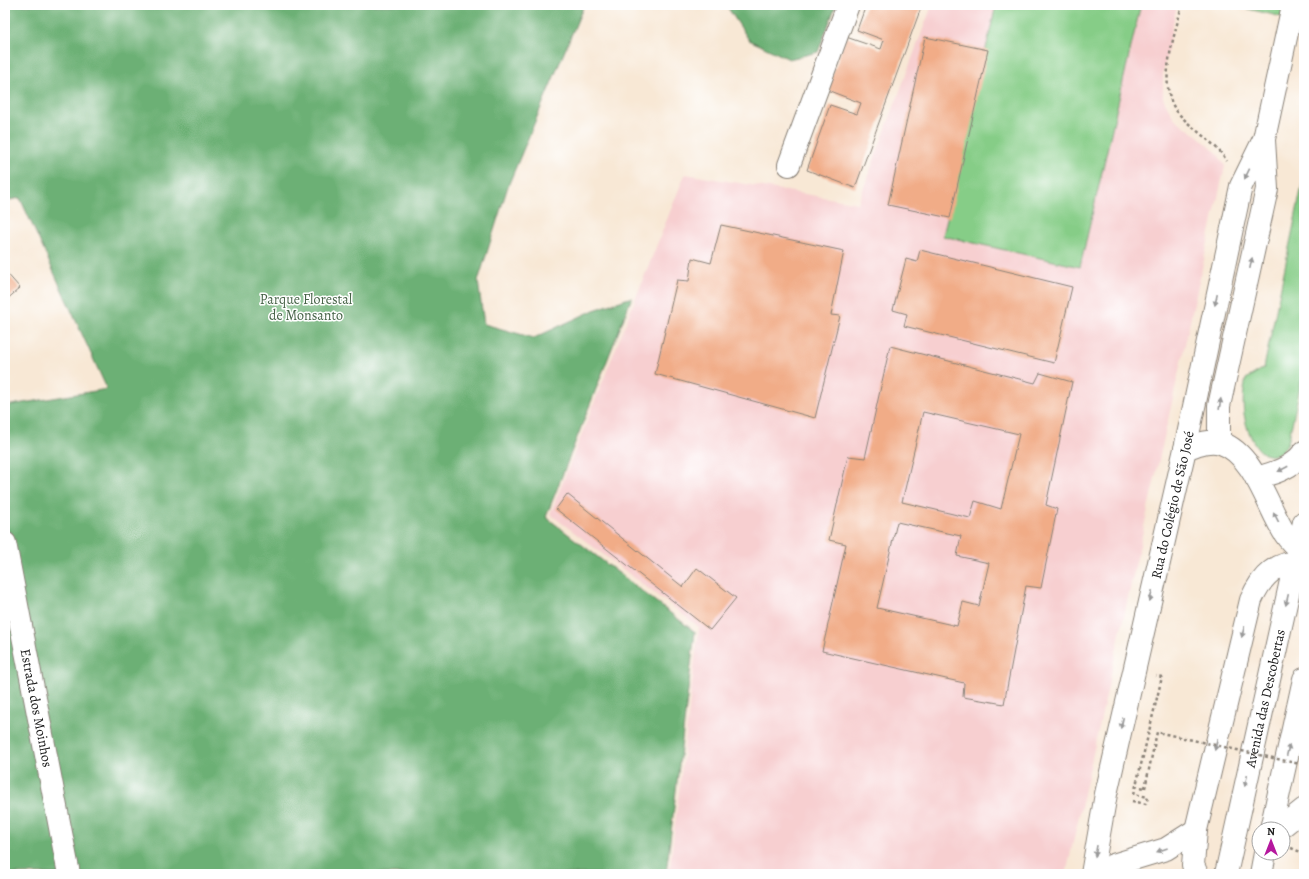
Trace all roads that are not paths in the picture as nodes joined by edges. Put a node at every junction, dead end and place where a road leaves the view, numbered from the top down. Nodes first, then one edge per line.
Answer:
1 (848, 5) edge
2 (1289, 6) edge
3 (1264, 139) junction
4 (789, 165) dead end
5 (1219, 442) junction
6 (1185, 449) junction
7 (1304, 452) edge
8 (1256, 478) junction
9 (1304, 522) edge
10 (5, 543) edge
11 (1300, 556) edge
12 (1304, 678) edge
13 (1304, 809) edge
14 (1272, 821) edge
15 (1291, 828) edge
16 (1196, 830) junction
17 (1263, 861) edge
18 (69, 874) edge
19 (1092, 874) edge
20 (1104, 874) edge
21 (1197, 874) edge
22 (1226, 874) edge
23 (1261, 874) edge

1 - 4 main road
2 - 3 main road, Rua do Colégio de São José
5 -> 3 main road, Rua do Colégio de São José
3 -> 6 main road, Rua do Colégio de São José
5 - 6 main road
5 - 8 main road
6 -> 19 main road, Rua do Colégio de São José
7 -> 8 main road
11 -> 8 main road
9 - 11 main road, Avenida das Descobertas
10 - 18 main road, Estrada dos Moinhos
11 -> 16 main road
11 -> 22 main road, Avenida das Descobertas
14 -> 12 main road
13 - 15 main road
16 -> 20 main road
16 - 21 main road
17 - 23 main road

